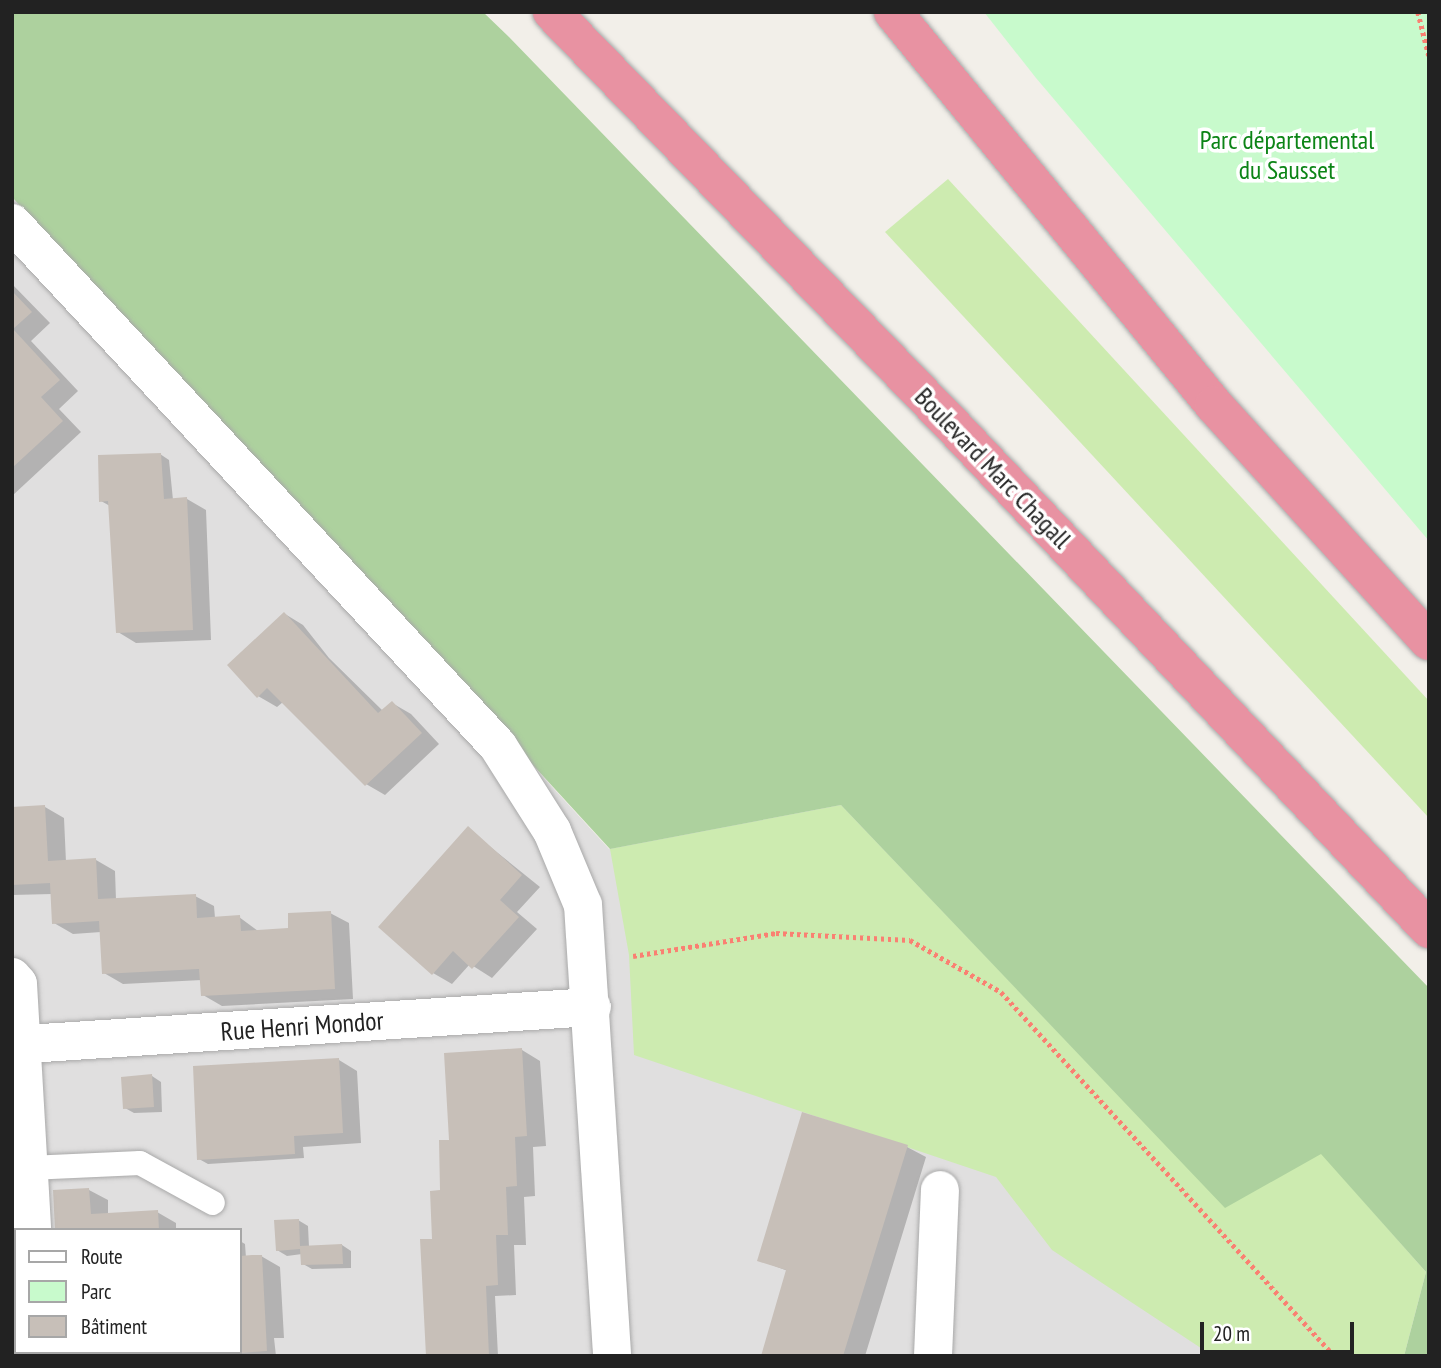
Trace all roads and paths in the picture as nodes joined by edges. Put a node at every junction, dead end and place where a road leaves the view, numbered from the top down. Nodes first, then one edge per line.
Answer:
1 (552, 12) edge
2 (893, 12) edge
3 (1418, 12) edge
4 (1429, 56) edge
5 (12, 223) edge
6 (1429, 641) edge
7 (1429, 929) edge
8 (588, 963) junction
9 (12, 977) edge
10 (592, 1007) junction
11 (17, 1045) edge
12 (29, 1168) junction
13 (940, 1190) dead end
14 (213, 1202) dead end
15 (32, 1228) edge
16 (612, 1356) edge
17 (933, 1356) edge
18 (1335, 1356) edge

1 - 7 highway, Boulevard Marc Chagall
2 - 6 highway
3 - 4 path
5 - 8 street
8 - 10 street
8 - 18 path
9 - 11 street
10 - 11 street, Rue Henri Mondor
10 - 16 street
11 - 12 street
12 - 14 lane
12 - 15 street
13 - 17 street

